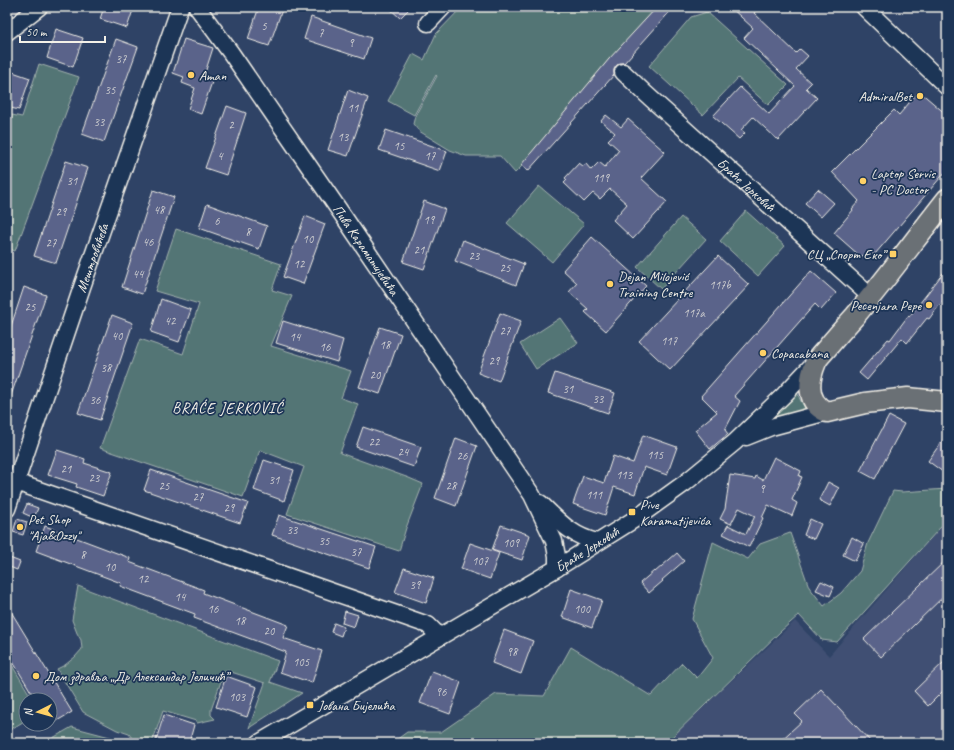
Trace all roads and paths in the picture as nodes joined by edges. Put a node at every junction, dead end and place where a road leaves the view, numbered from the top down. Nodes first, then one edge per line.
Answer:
1 (39, 7) edge
2 (180, 7) edge
3 (197, 7) edge
4 (443, 7) edge
5 (864, 7) edge
6 (428, 24) dead end
7 (7, 32) edge
8 (623, 72) dead end
9 (947, 87) edge
10 (947, 199) edge
11 (870, 296) junction
12 (816, 360) junction
13 (947, 402) edge
14 (827, 412) junction
15 (735, 442) junction
16 (12, 481) edge
17 (532, 495) junction
18 (7, 509) edge
19 (597, 542) junction
20 (557, 568) junction
21 (438, 638) junction
22 (259, 743) edge

1 - 7 street
2 - 16 street, Мештровићева
3 - 17 street, Пива Караматијевића
4 - 6 street
5 - 9 street
8 - 11 street, Браће Јерковић
10 - 11 main road, Браће Јерковић
11 - 12 main road, Браће Јерковић
12 - 14 main road
12 - 15 street, Браће Јерковић
13 - 14 main road
14 - 15 street
15 - 19 street, Браће Јерковић
16 - 18 street, Мештровићева
16 - 21 street
17 - 19 street, Пива Караматијевића
17 - 20 street, Пива Караматијевића
19 - 20 street, Браће Јерковић
20 - 21 street, Браће Јерковић
21 - 22 street, Браће Јерковић

